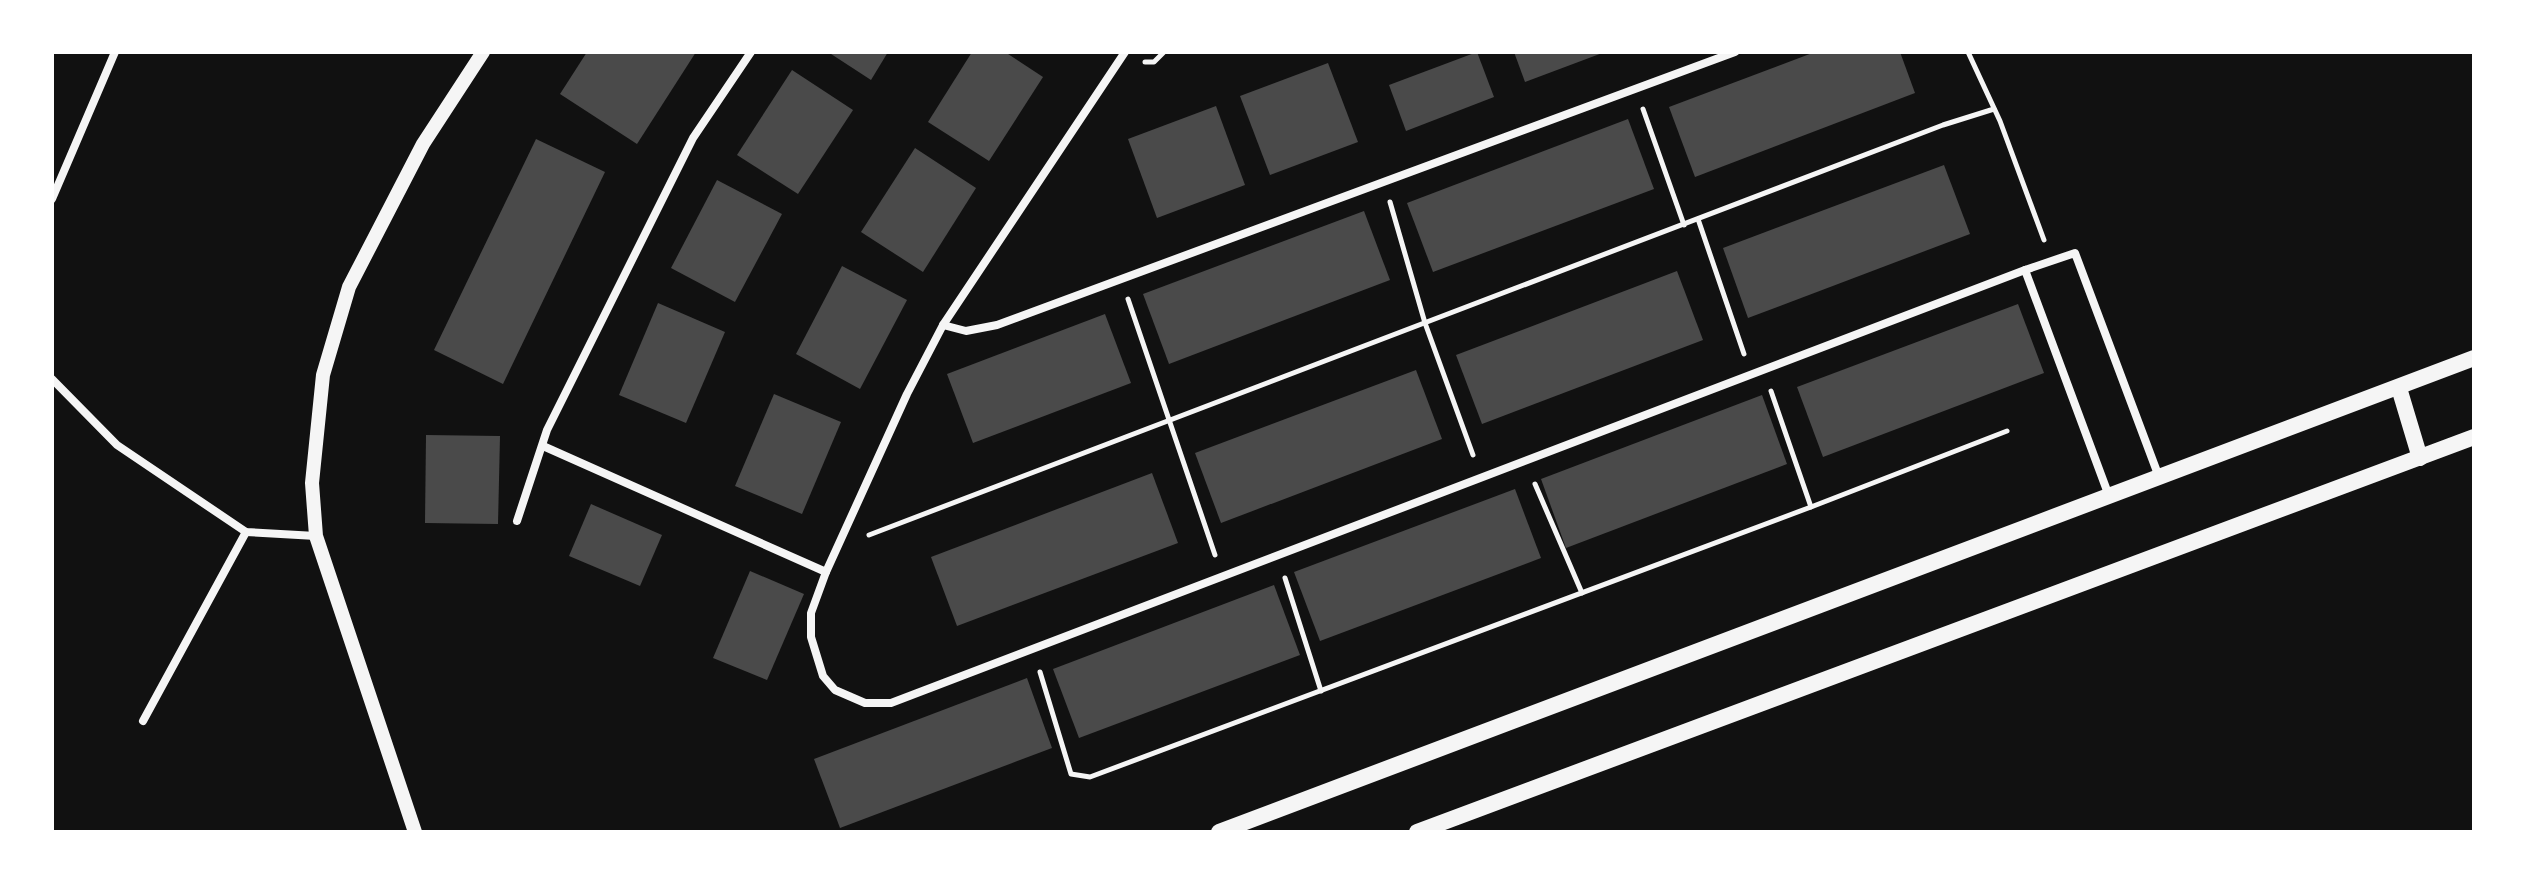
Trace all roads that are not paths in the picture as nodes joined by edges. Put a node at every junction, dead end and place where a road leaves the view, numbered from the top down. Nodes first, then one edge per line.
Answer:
1 (115, 52) edge
2 (483, 52) edge
3 (751, 52) edge
4 (1125, 52) edge
5 (1735, 52) edge
6 (52, 199) edge
7 (2025, 270) junction
8 (943, 325) junction
9 (2474, 358) edge
10 (52, 379) edge
11 (2399, 388) junction
12 (2474, 437) edge
13 (543, 446) junction
14 (2420, 458) junction
15 (2160, 478) junction
16 (2109, 496) junction
17 (517, 521) dead end
18 (246, 532) junction
19 (316, 536) junction
20 (826, 572) junction
21 (143, 721) dead end
22 (415, 832) edge
23 (1219, 832) edge
24 (1417, 832) edge

1 - 6 street
2 - 19 street
3 - 13 street
4 - 8 street
5 - 8 street
7 - 15 street
7 - 16 street
7 - 20 street
8 - 20 street
9 - 11 main road
10 - 18 street
11 - 14 main road
11 - 15 main road
12 - 14 main road
13 - 17 street
13 - 20 street
14 - 24 main road
15 - 16 main road
16 - 23 main road
18 - 19 street
18 - 21 street
19 - 22 street

